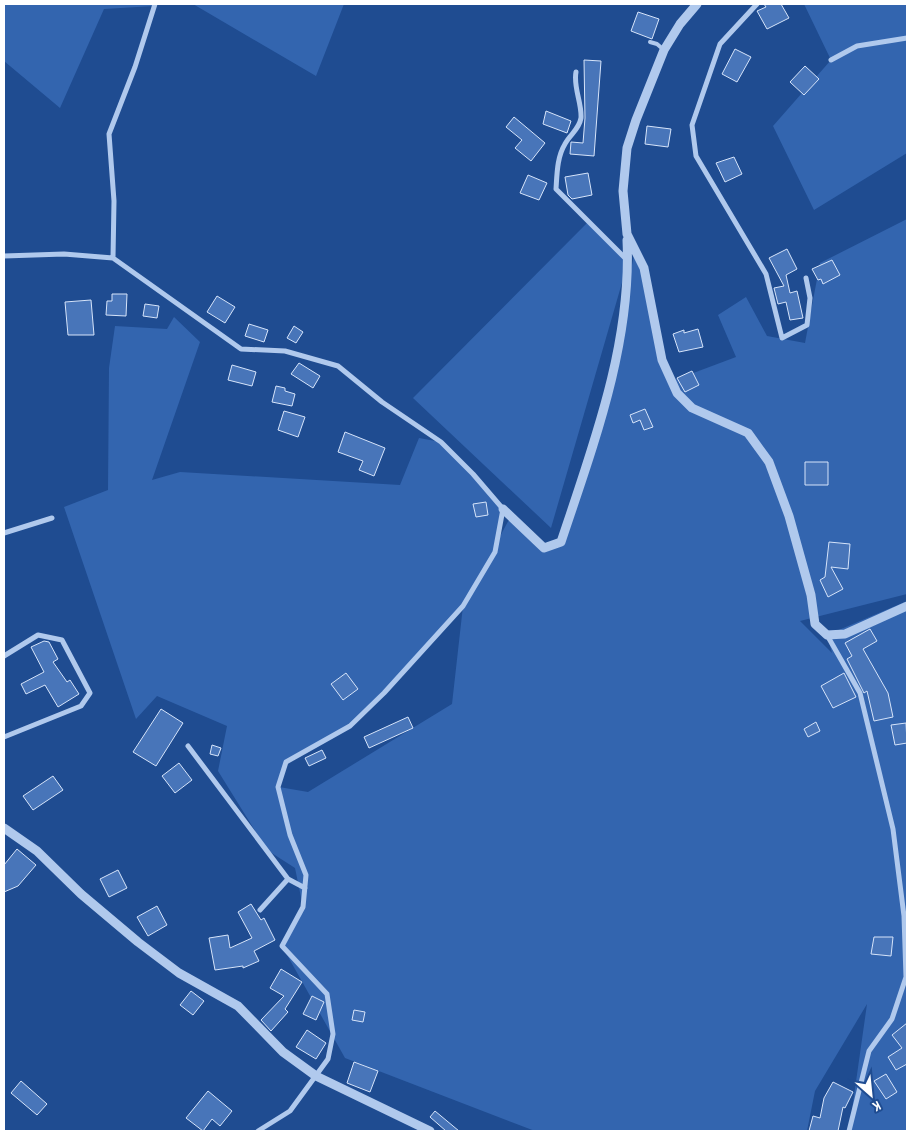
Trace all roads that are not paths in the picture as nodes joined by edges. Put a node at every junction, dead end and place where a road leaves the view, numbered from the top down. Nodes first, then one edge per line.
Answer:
1 (155, 4) edge
2 (697, 4) edge
3 (757, 4) edge
4 (907, 38) edge
5 (650, 42) dead end
6 (664, 50) junction
7 (831, 60) dead end
8 (576, 72) dead end
9 (627, 234) junction
10 (4, 256) edge
11 (113, 258) junction
12 (628, 262) junction
13 (806, 278) dead end
14 (503, 509) junction
15 (52, 518) dead end
16 (4, 533) edge
17 (907, 606) edge
18 (827, 635) junction
19 (4, 656) edge
20 (4, 737) edge
21 (188, 746) dead end
22 (4, 828) edge
23 (288, 879) junction
24 (305, 888) junction
25 (260, 910) dead end
26 (316, 1076) junction
27 (258, 1131) edge
28 (430, 1131) edge
29 (849, 1131) edge

1 - 11 street
2 - 6 street
3 - 13 street
4 - 7 street
5 - 6 lane
6 - 9 street
8 - 12 street
9 - 12 street
9 - 18 street
10 - 11 street
11 - 14 street
12 - 14 street
14 - 24 street
15 - 16 street
17 - 18 street
18 - 29 street
19 - 20 street
21 - 23 street
22 - 26 street
23 - 24 street
23 - 25 street
24 - 26 street
26 - 27 street
26 - 28 street

